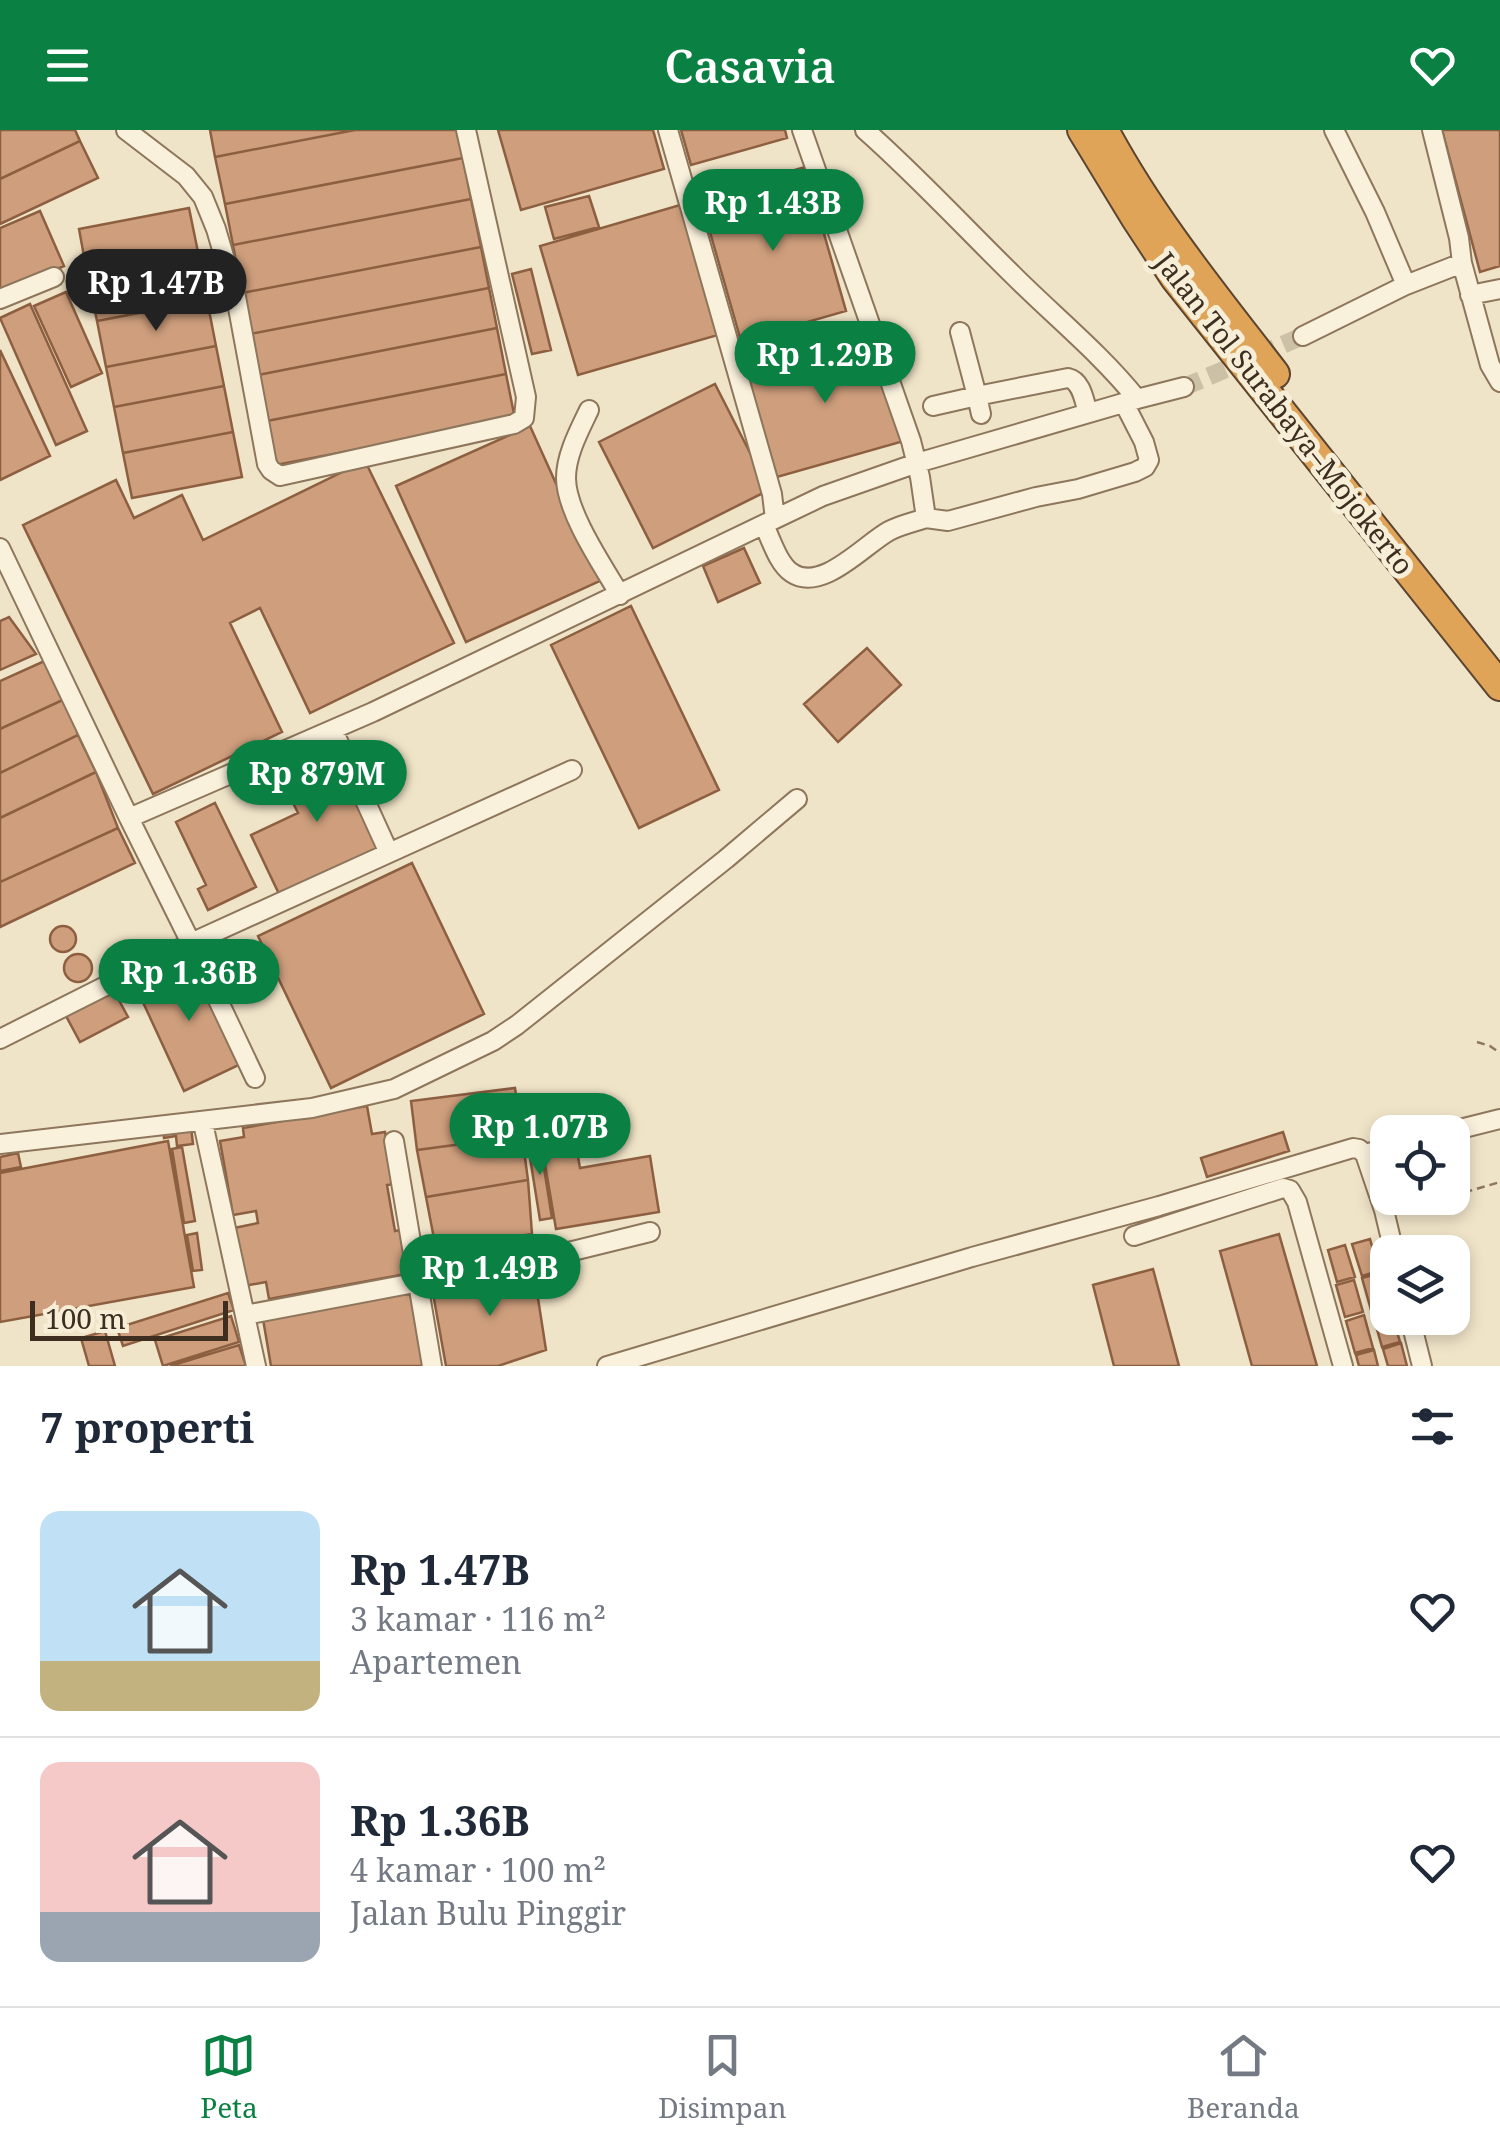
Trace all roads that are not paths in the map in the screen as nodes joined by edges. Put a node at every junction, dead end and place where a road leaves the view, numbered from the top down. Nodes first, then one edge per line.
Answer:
1 (126, 130) edge
2 (466, 130) edge
3 (668, 130) edge
4 (802, 130) edge
5 (864, 130) edge
6 (1082, 130) edge
7 (1104, 130) edge
8 (1334, 130) edge
9 (1432, 130) edge
10 (1462, 263) junction
11 (54, 277) dead end
12 (1406, 285) junction
13 (1500, 289) edge
14 (1470, 295) junction
15 (0, 300) edge
16 (960, 332) dead end
17 (1303, 336) tunnel mouth
18 (1500, 382) edge
19 (1184, 388) tunnel mouth
20 (1130, 401) junction
21 (979, 405) junction
22 (933, 406) dead end
23 (589, 410) dead end
24 (1088, 413) junction
25 (918, 463) junction
26 (926, 518) junction
27 (770, 522) junction
28 (0, 548) edge
29 (620, 594) junction
30 (1500, 656) edge
31 (1500, 686) edge
32 (332, 730) junction
33 (572, 770) dead end
34 (797, 799) dead end
35 (130, 818) junction
36 (388, 854) junction
37 (191, 944) junction
38 (0, 1039) edge
39 (255, 1078) dead end
40 (1500, 1119) edge
41 (203, 1123) junction
42 (1470, 1126) edge
43 (394, 1141) dead end
44 (0, 1144) edge
45 (1370, 1153) edge
46 (1365, 1154) junction
47 (650, 1232) dead end
48 (1390, 1235) edge
49 (1134, 1236) dead end
50 (419, 1282) junction
51 (245, 1316) junction
52 (1414, 1335) edge
53 (256, 1366) edge
54 (432, 1366) edge
55 (607, 1366) edge
56 (1343, 1366) edge
57 (1422, 1366) edge

1 - 2 street
3 - 27 street
4 - 25 street
5 - 20 street
6 - 31 highway, Jalan Tol Surabaya–Mojokerto
7 - 30 highway, Jalan Tol Surabaya–Mojokerto
8 - 12 street
9 - 10 street
10 - 12 street
10 - 14 street
11 - 15 street
12 - 17 street
13 - 14 street
14 - 18 street
16 - 21 street
19 - 20 street
20 - 24 street
20 - 26 street
21 - 22 street
21 - 24 street
23 - 29 street
24 - 25 street
25 - 26 street
25 - 27 street
26 - 27 street
27 - 29 street
28 - 35 street
29 - 32 street
32 - 35 street
32 - 36 street
33 - 36 street
34 - 41 street
35 - 37 street
36 - 37 street
37 - 38 street
37 - 39 street
40 - 42 street
41 - 44 street
41 - 51 street
43 - 50 street
45 - 46 street
46 - 48 street
46 - 55 street
47 - 50 street
49 - 56 street
50 - 51 street
50 - 54 street
51 - 53 street
52 - 57 street

